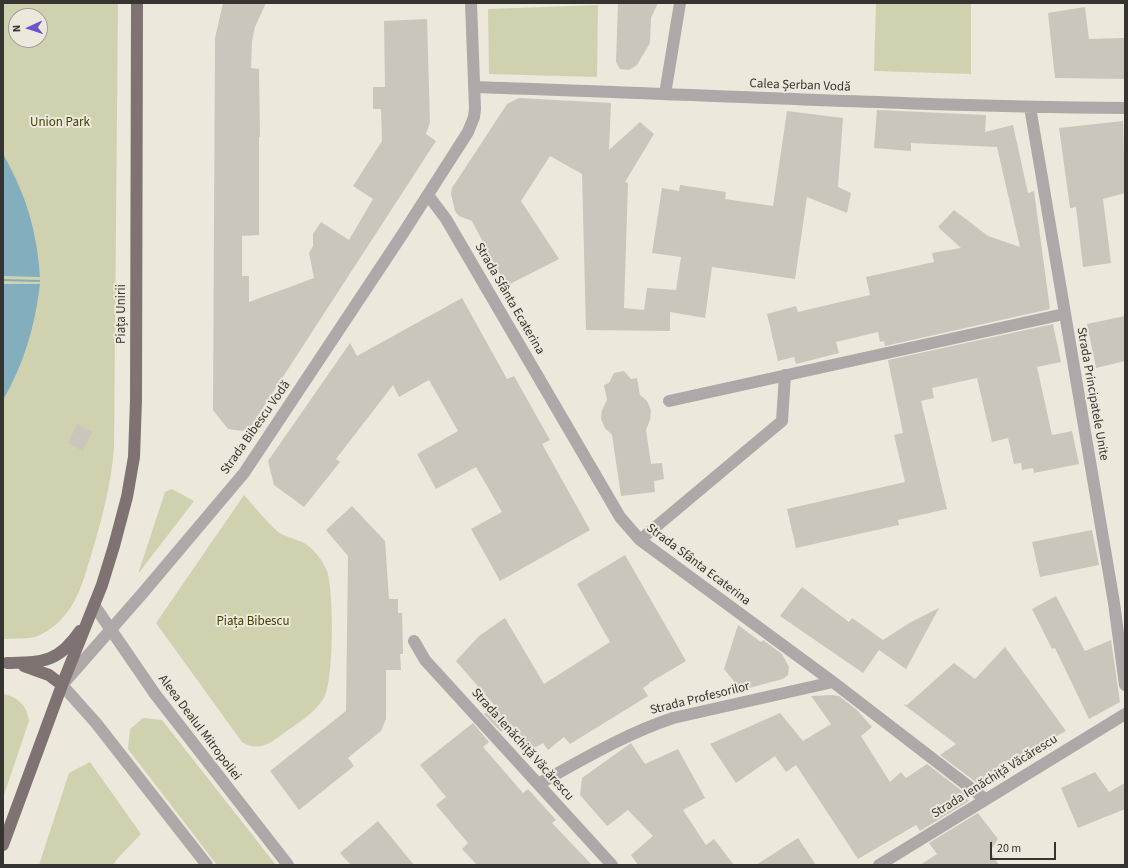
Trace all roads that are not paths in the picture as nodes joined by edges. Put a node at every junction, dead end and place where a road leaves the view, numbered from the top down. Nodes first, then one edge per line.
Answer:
1 (137, 3) edge
2 (471, 3) edge
3 (680, 3) edge
4 (474, 86) junction
5 (665, 94) junction
6 (1030, 107) junction
7 (1125, 108) edge
8 (428, 195) junction
9 (1064, 314) junction
10 (785, 375) junction
11 (669, 401) dead end
12 (640, 540) junction
13 (94, 605) junction
14 (89, 618) junction
15 (110, 631) junction
16 (414, 641) dead end
17 (5, 663) edge
18 (833, 682) junction
19 (62, 685) junction
20 (1125, 685) edge
21 (1125, 714) edge
22 (538, 784) junction
23 (985, 799) junction
24 (3, 845) edge
25 (207, 865) edge
26 (288, 865) edge
27 (612, 865) edge
28 (879, 865) edge

1 - 13 main road, Piața Unirii
2 - 4 street, Strada Bibescu Vodă
3 - 5 street
4 - 5 street, Calea Șerban Vodă
4 - 8 street, Strada Bibescu Vodă
5 - 6 street, Calea Șerban Vodă
6 - 7 street, Calea Șerban Vodă
6 - 9 street, Strada Principatele Unite
8 - 12 street, Strada Sfânta Ecaterina
8 - 15 street, Strada Bibescu Vodă
9 - 10 street
9 - 20 street, Strada Principatele Unite
10 - 11 street
10 - 12 street
12 - 18 street, Strada Sfânta Ecaterina
13 - 14 main road, Piața Unirii
13 - 15 street, Aleea Dealul Mitropoliei
14 - 17 main road, Piața Unirii
14 - 19 main road, Piața Unirii
15 - 19 street, Strada Bibescu Vodă
15 - 26 street, Aleea Dealul Mitropoliei
16 - 22 street, Strada Ienăchiță Văcărescu
17 - 19 main road, Piața Unirii
18 - 22 street, Strada Profesorilor
18 - 23 street, Strada Sfânta Ecaterina
19 - 24 main road, Strada Bibescu Vodă
19 - 25 street
21 - 23 street, Strada Ienăchiță Văcărescu
22 - 27 street, Strada Ienăchiță Văcărescu
23 - 28 street, Strada Ienăchiță Văcărescu

